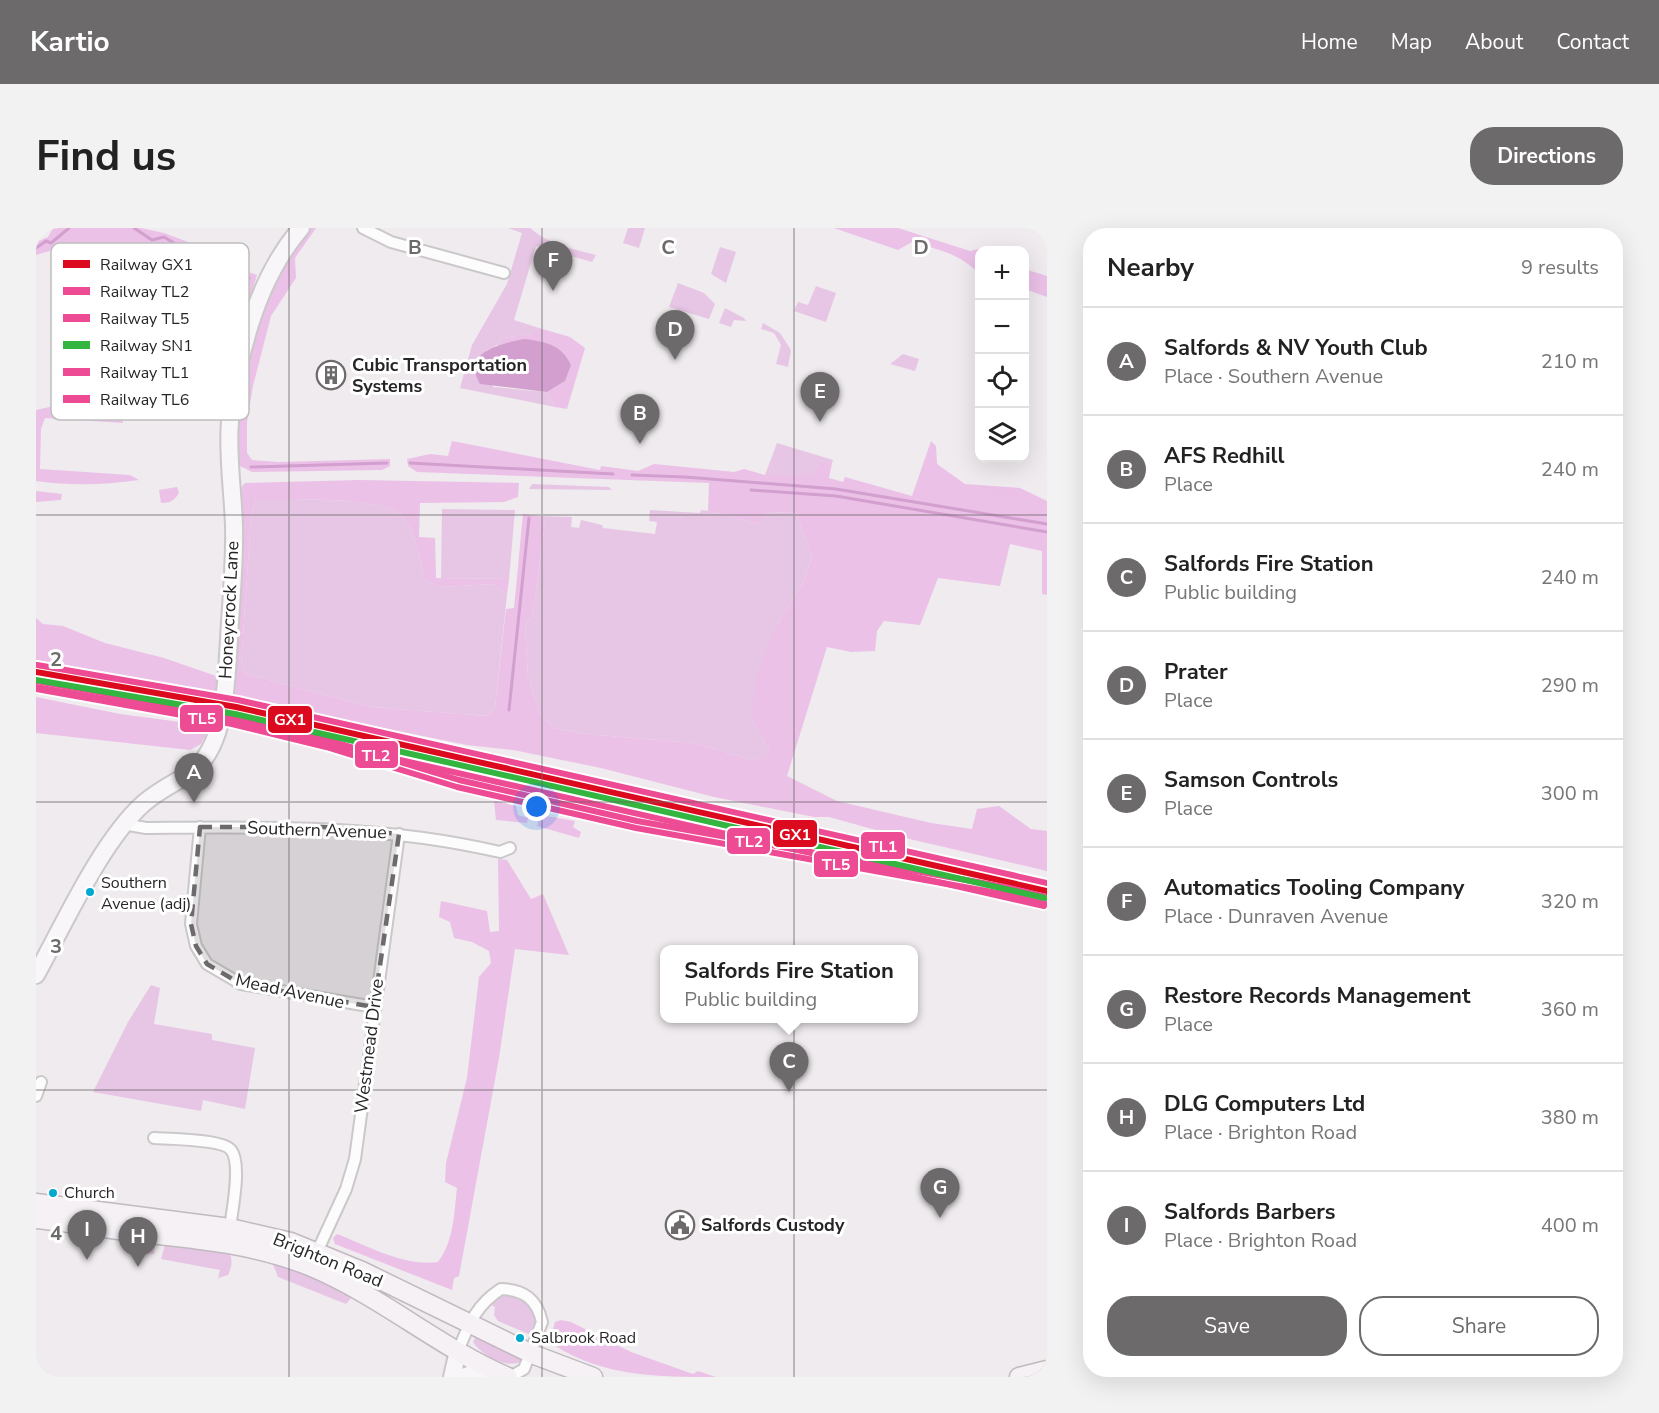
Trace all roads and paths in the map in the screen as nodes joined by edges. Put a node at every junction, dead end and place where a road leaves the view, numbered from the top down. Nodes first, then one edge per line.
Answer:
1 (301, 228) edge
2 (363, 228) edge
3 (504, 273) dead end
4 (249, 334) edge
5 (230, 420) edge
6 (123, 824) junction
7 (200, 828) junction
8 (399, 834) junction
9 (510, 848) dead end
10 (36, 975) edge
11 (374, 1007) junction
12 (41, 1082) dead end
13 (36, 1096) edge
14 (154, 1138) dead end
15 (36, 1203) edge
16 (36, 1219) edge
17 (230, 1228) junction
18 (317, 1252) junction
19 (469, 1324) junction
20 (458, 1351) junction
21 (532, 1354) junction
22 (1047, 1370) edge
23 (507, 1376) edge
24 (452, 1377) edge
25 (463, 1377) edge
26 (593, 1377) edge
27 (1019, 1377) edge

1 - 4 street, Honeycrock Lane
2 - 3 street
5 - 6 street, Honeycrock Lane
6 - 7 street, Southern Avenue
6 - 10 street, Honeycrock Lane
7 - 8 street, Southern Avenue
7 - 11 street, Mead Avenue
8 - 9 street, Southern Avenue
8 - 11 street, Westmead Drive
11 - 18 street, Westmead Drive
12 - 13 street
14 - 17 street
15 - 17 main road, Brighton Road
16 - 20 main road, Brighton Road
17 - 18 main road, Brighton Road
18 - 19 main road, Brighton Road
19 - 20 street
19 - 21 main road, Brighton Road
19 - 21 street
20 - 23 main road, Brighton Road
20 - 24 street
21 - 23 street
21 - 26 main road, Brighton Road
22 - 27 main road
23 - 25 street

